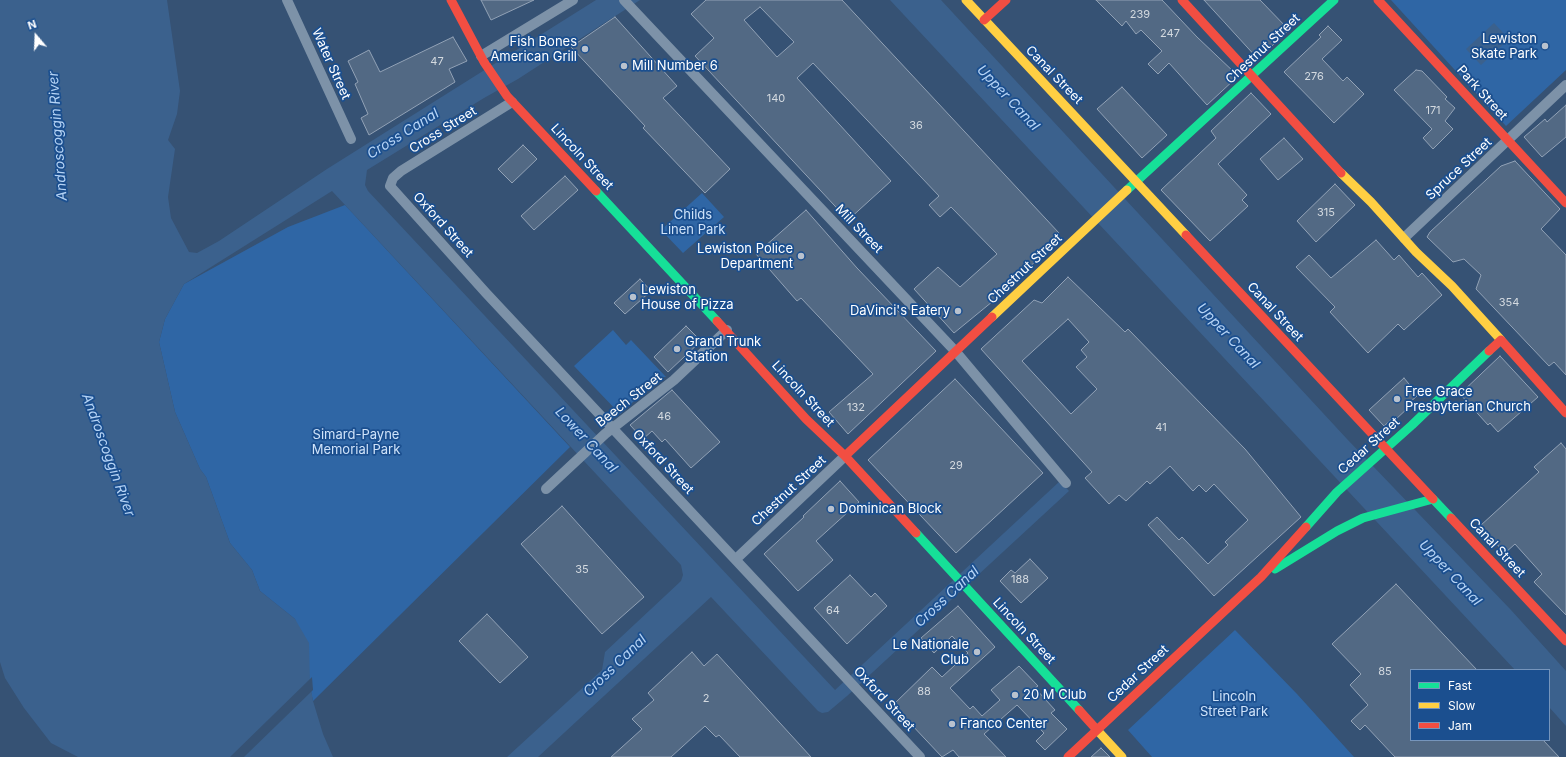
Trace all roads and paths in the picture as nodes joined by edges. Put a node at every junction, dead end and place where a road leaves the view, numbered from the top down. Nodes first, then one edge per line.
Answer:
1 (287, 0) edge
2 (452, 0) edge
3 (573, 0) edge
4 (624, 0) edge
5 (966, 0) edge
6 (1006, 0) edge
7 (1182, 0) edge
8 (1334, 0) edge
9 (1378, 0) edge
10 (984, 20) junction
11 (482, 59) junction
12 (1252, 77) junction
13 (1566, 85) edge
14 (510, 99) junction
15 (351, 139) dead end
16 (1508, 140) junction
17 (1136, 182) junction
18 (390, 183) joint
19 (1566, 203) edge
20 (1404, 238) junction
21 (727, 330) junction
22 (1501, 340) junction
23 (956, 352) junction
24 (1566, 413) edge
25 (614, 428) junction
26 (1384, 448) junction
27 (845, 456) junction
28 (1066, 483) dead end
29 (546, 489) dead end
30 (1433, 499) junction
31 (736, 559) junction
32 (1261, 577) junction
33 (1566, 641) edge
34 (1097, 730) junction
35 (920, 757) edge
36 (1068, 757) edge
37 (1122, 757) edge

1 - 15 street, Water Street
2 - 11 main road, Lincoln Street
3 - 11 street
4 - 23 street, Mill Street
5 - 10 main road, Canal Street
6 - 10 main road
7 - 12 main road
8 - 12 main road, Chestnut Street
9 - 16 main road, Park Street
10 - 17 main road, Canal Street
11 - 14 main road, Lincoln Street
12 - 17 main road, Chestnut Street
12 - 20 main road
13 - 16 street, Spruce Street
14 - 18 street, Cross Street
14 - 21 main road, Lincoln Street
16 - 19 main road, Park Street
16 - 20 street, Spruce Street
17 - 23 main road, Chestnut Street
17 - 26 main road, Canal Street
18 - 25 street, Oxford Street
20 - 22 main road
21 - 25 street, Beech Street
21 - 27 main road, Lincoln Street
22 - 24 main road
22 - 26 main road, Cedar Street
23 - 27 main road, Chestnut Street
23 - 28 street, Mill Street
25 - 29 street, Beech Street
25 - 31 street, Oxford Street
26 - 30 main road, Canal Street
26 - 32 main road, Cedar Street
27 - 31 street, Chestnut Street
27 - 34 main road, Lincoln Street
30 - 32 main road, Cedar Street
30 - 33 main road, Canal Street
31 - 35 street, Oxford Street
32 - 34 main road, Cedar Street
34 - 36 main road, Cedar Street
34 - 37 main road, Lincoln Street

